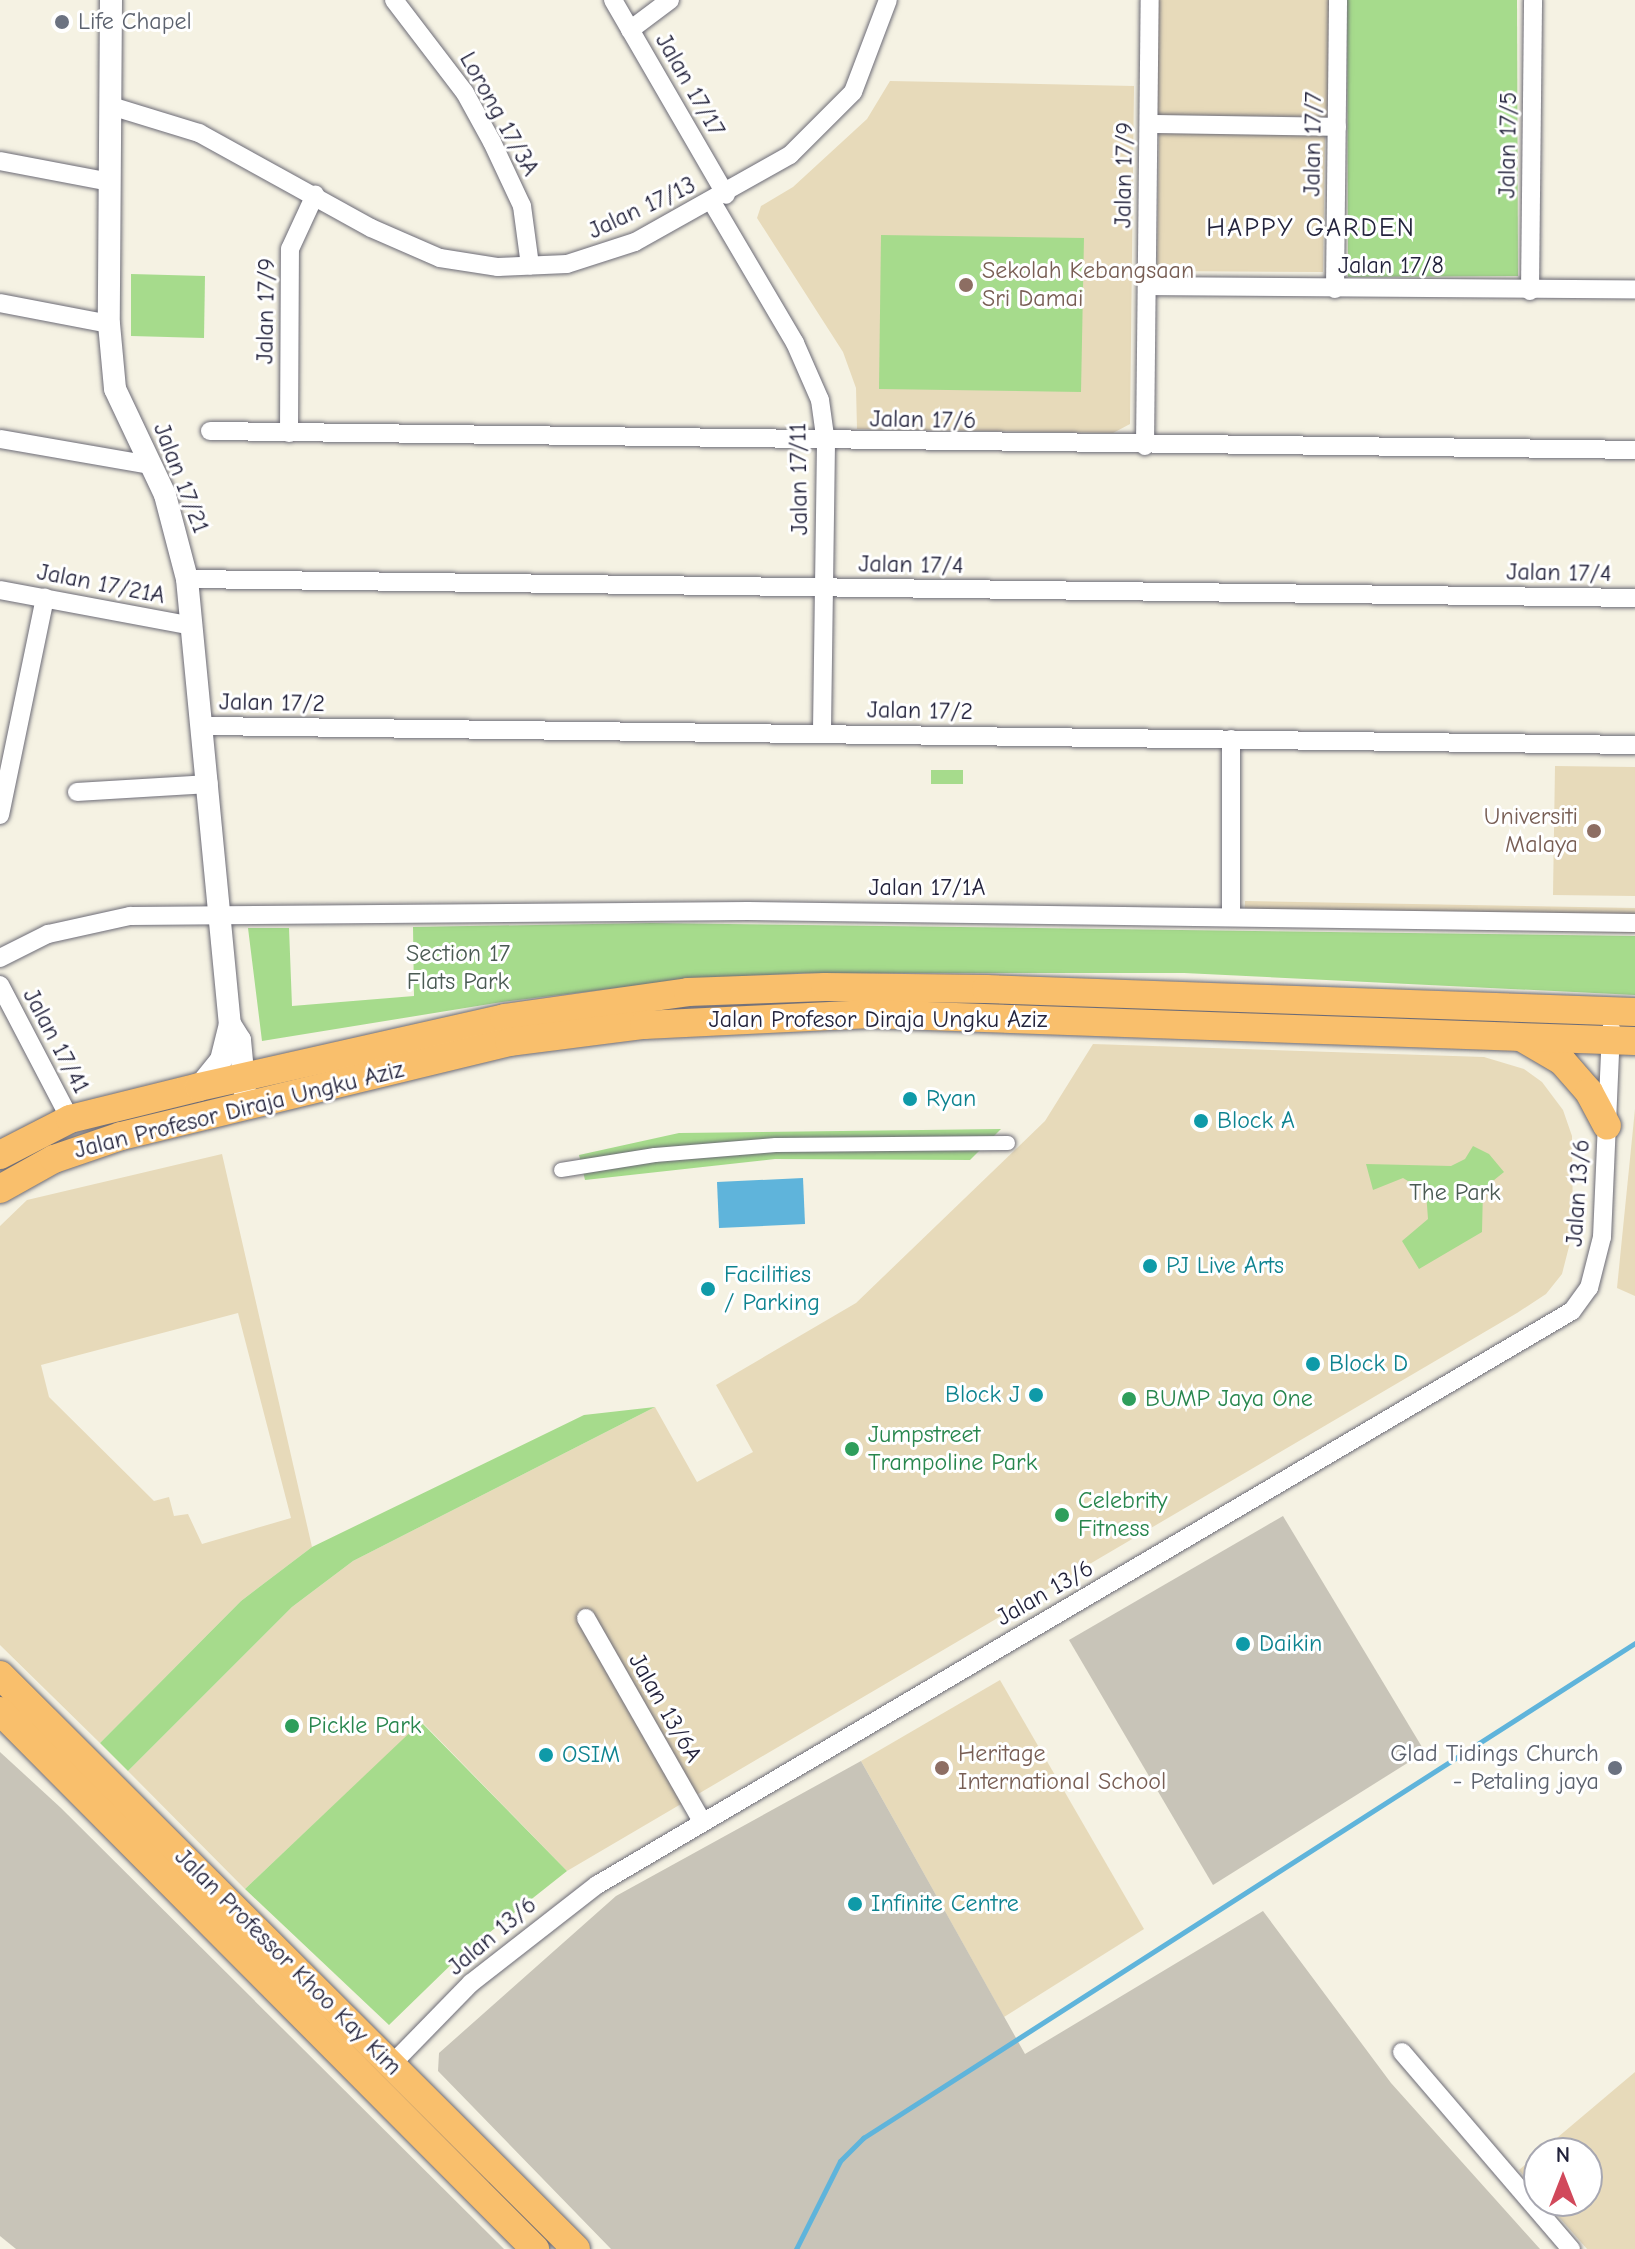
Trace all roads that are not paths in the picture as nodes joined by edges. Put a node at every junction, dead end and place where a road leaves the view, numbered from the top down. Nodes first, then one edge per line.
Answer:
1 (111, 0) edge
2 (394, 0) edge
3 (613, 0) edge
4 (670, 0) edge
5 (888, 0) edge
6 (1150, 0) edge
7 (1338, 0) edge
8 (1533, 0) edge
9 (630, 30) junction
10 (111, 106) junction
11 (1149, 124) junction
12 (1337, 127) junction
13 (0, 161) edge
14 (110, 182) junction
15 (315, 195) junction
16 (719, 198) junction
17 (530, 265) junction
18 (1147, 286) junction
19 (1335, 289) junction
20 (1635, 289) edge
21 (1530, 291) junction
22 (0, 303) edge
23 (109, 324) junction
24 (210, 431) dead end
25 (289, 433) junction
26 (0, 439) edge
27 (826, 443) junction
28 (1145, 446) junction
29 (1635, 450) edge
30 (151, 465) junction
31 (187, 579) junction
32 (824, 587) junction
33 (0, 590) edge
34 (45, 598) junction
35 (1635, 598) edge
36 (193, 626) junction
37 (205, 726) junction
38 (822, 734) junction
39 (1231, 739) junction
40 (1635, 745) edge
41 (209, 784) junction
42 (77, 792) dead end
43 (0, 815) edge
44 (219, 914) junction
45 (1231, 916) junction
46 (1635, 923) edge
47 (0, 958) edge
48 (0, 985) edge
49 (1623, 1011) edge
50 (230, 1024) junction
51 (1518, 1037) junction
52 (1622, 1040) edge
53 (246, 1079) junction
54 (199, 1087) junction
55 (210, 1115) junction
56 (70, 1119) junction
57 (1607, 1126) junction
58 (1008, 1143) dead end
59 (0, 1155) edge
60 (561, 1170) dead end
61 (0, 1189) edge
62 (586, 1618) dead end
63 (0, 1675) edge
64 (0, 1711) edge
65 (702, 1821) junction
66 (1402, 2052) dead end
67 (391, 2065) junction
68 (535, 2249) edge
69 (576, 2249) edge
70 (1571, 2249) edge

1 - 10 street, Jalan 17/21
2 - 17 street, Lorong 17/3A
3 - 9 street, Jalan 17/17
4 - 9 street
5 - 16 street, Jalan 17/13
6 - 11 street, Jalan 17/9
7 - 12 street, Jalan 17/7
8 - 21 street, Jalan 17/5
9 - 16 street, Jalan 17/17
10 - 14 street, Jalan 17/21
10 - 15 street, Jalan 17/13
11 - 12 street
11 - 18 street, Jalan 17/9
12 - 19 street, Jalan 17/7
13 - 14 street
14 - 23 street, Jalan 17/21
15 - 17 street, Jalan 17/13
15 - 25 street, Jalan 17/9
16 - 17 street, Jalan 17/13
16 - 27 street, Jalan 17/11
18 - 19 street, Jalan 17/8
18 - 28 street, Jalan 17/9
19 - 21 street, Jalan 17/8
20 - 21 street, Jalan 17/8
22 - 23 street
23 - 30 street, Jalan 17/21
24 - 25 street, Jalan 17/6
25 - 27 street, Jalan 17/6
26 - 30 street
27 - 28 street, Jalan 17/6
27 - 32 street, Jalan 17/11
28 - 29 street, Jalan 17/6
30 - 31 street, Jalan 17/21
31 - 32 street, Jalan 17/4
31 - 36 street, Jalan 17/21
32 - 35 street, Jalan 17/4
32 - 38 street, Jalan 17/11
33 - 34 street, Jalan 17/21A
34 - 36 street, Jalan 17/21A
34 - 43 street
36 - 37 street, Jalan 17/21
37 - 38 street, Jalan 17/2
37 - 41 street, Jalan 17/21
38 - 39 street, Jalan 17/2
39 - 40 street, Jalan 17/2
39 - 45 street
41 - 42 street
41 - 44 street, Jalan 17/21
44 - 45 street, Jalan 17/1A
44 - 47 street, Jalan 17/1A
44 - 50 street, Jalan 17/21
45 - 46 street, Jalan 17/1A
48 - 56 street, Jalan 17/41
49 - 52 street, Jalan 13/6
49 - 53 main road, Jalan Profesor Diraja Ungku Aziz
50 - 53 street, Jalan 17/21
50 - 54 street, Jalan 17/21
51 - 52 main road, Jalan Profesor Diraja Ungku Aziz
51 - 55 main road, Jalan Profesor Diraja Ungku Aziz
51 - 57 main road
52 - 57 street, Jalan 13/6
53 - 54 main road, Jalan Profesor Diraja Ungku Aziz
53 - 55 street
54 - 56 main road, Jalan Profesor Diraja Ungku Aziz
55 - 61 main road, Jalan Profesor Diraja Ungku Aziz
56 - 59 main road, Jalan Profesor Diraja Ungku Aziz
57 - 65 street, Jalan 13/6
58 - 60 street
62 - 65 street, Jalan 13/6A
63 - 67 main road, Jalan Professor Khoo Kay Kim
64 - 68 main road, Jalan Professor Khoo Kay Kim
65 - 67 street, Jalan 13/6
66 - 70 street
67 - 69 main road, Jalan Professor Khoo Kay Kim

